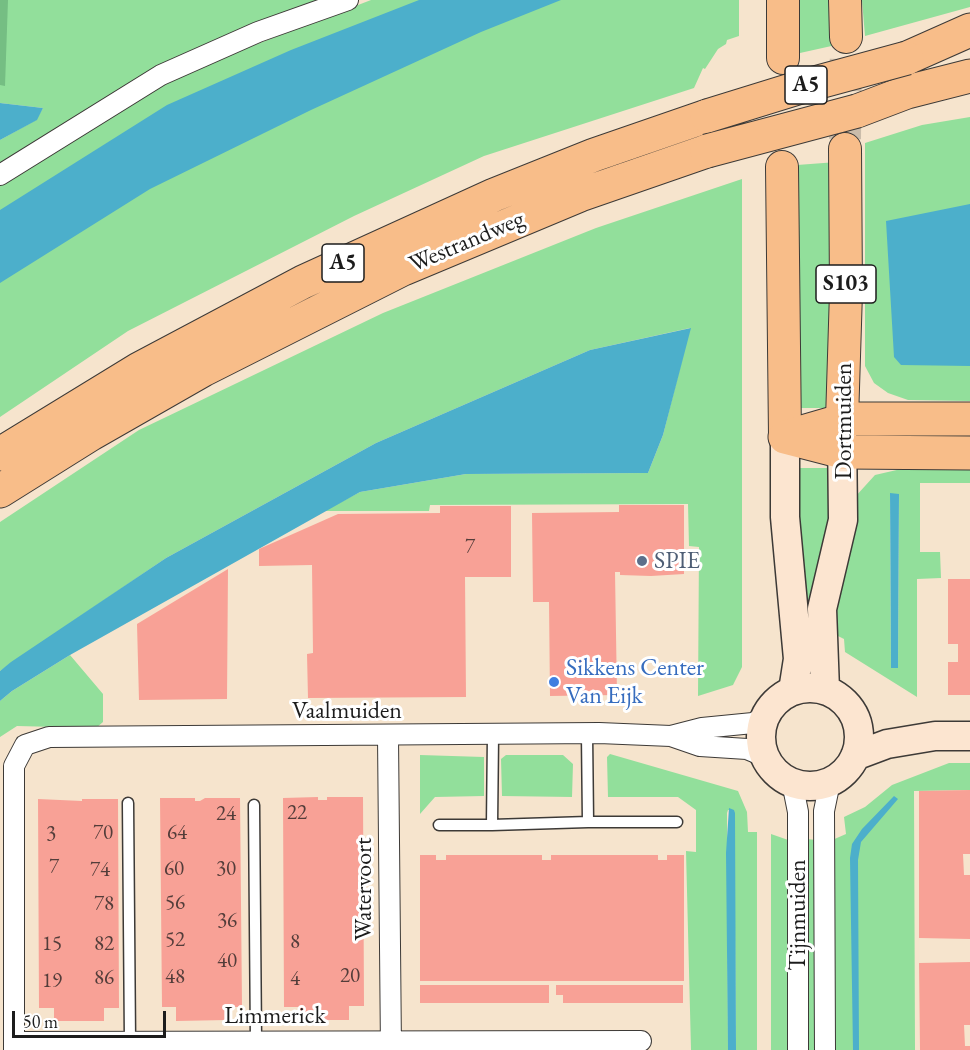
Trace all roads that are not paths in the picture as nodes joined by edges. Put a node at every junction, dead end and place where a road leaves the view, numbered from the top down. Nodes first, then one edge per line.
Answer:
1 (348, 0) edge
2 (783, 0) edge
3 (845, 0) edge
4 (970, 30) edge
5 (846, 37) tunnel mouth
6 (970, 43) edge
7 (783, 58) dead end
8 (906, 58) junction
9 (970, 76) edge
10 (970, 99) edge
11 (907, 102) junction
12 (845, 149) tunnel mouth
13 (782, 167) dead end
14 (0, 176) edge
15 (970, 419) edge
16 (842, 420) junction
17 (785, 437) junction
18 (843, 452) junction
19 (970, 453) edge
20 (0, 454) edge
21 (0, 491) edge
22 (825, 690) junction
23 (793, 691) junction
24 (767, 716) junction
25 (855, 717) junction
26 (587, 734) junction
27 (493, 735) junction
28 (671, 736) junction
29 (935, 736) junction
30 (970, 736) edge
31 (388, 737) junction
32 (855, 756) junction
33 (766, 757) junction
34 (792, 782) junction
35 (830, 782) junction
36 (128, 803) dead end
37 (254, 805) dead end
38 (588, 822) junction
39 (677, 822) dead end
40 (439, 825) dead end
41 (492, 825) junction
42 (641, 1041) dead end
43 (130, 1042) junction
44 (256, 1042) junction
45 (14, 1046) edge
46 (391, 1046) edge
47 (798, 1050) edge
48 (825, 1050) edge

1 - 14 street
2 - 7 main road
3 - 5 main road
4 - 8 highway, A5
6 - 8 highway, Westrandweg / A5
8 - 20 highway, Westrandweg / A5, bridge
9 - 11 highway, Westrandweg / A5
10 - 11 highway, A5
11 - 21 highway, Westrandweg / A5, bridge
12 - 16 main road, Dortmuiden / S103
13 - 17 main road, S103
15 - 16 highway
16 - 17 highway
16 - 18 main road, Dortmuiden / S103
17 - 18 highway
17 - 23 main road, S103
18 - 19 highway
18 - 22 main road, Dortmuiden / S103
22 - 23 main road
22 - 25 main road
23 - 24 main road
24 - 28 street, Vaalmuiden
24 - 33 main road
25 - 29 main road
25 - 32 main road
26 - 27 street, Vaalmuiden
26 - 28 street, Vaalmuiden
26 - 38 lane
27 - 31 street, Vaalmuiden
27 - 41 lane
28 - 33 street, Vaalmuiden
29 - 30 main road
29 - 32 main road
31 - 45 street, Vaalmuiden
31 - 46 street, Watervoort
32 - 35 main road
33 - 34 main road
34 - 35 main road
34 - 47 street, Tijnmuiden
35 - 48 street, Tijnmuiden
36 - 43 lane
37 - 44 lane
38 - 39 lane
38 - 41 lane
40 - 41 lane
42 - 46 street
43 - 44 street, Limmerick
43 - 45 street, Limmerick
44 - 46 street, Limmerick

